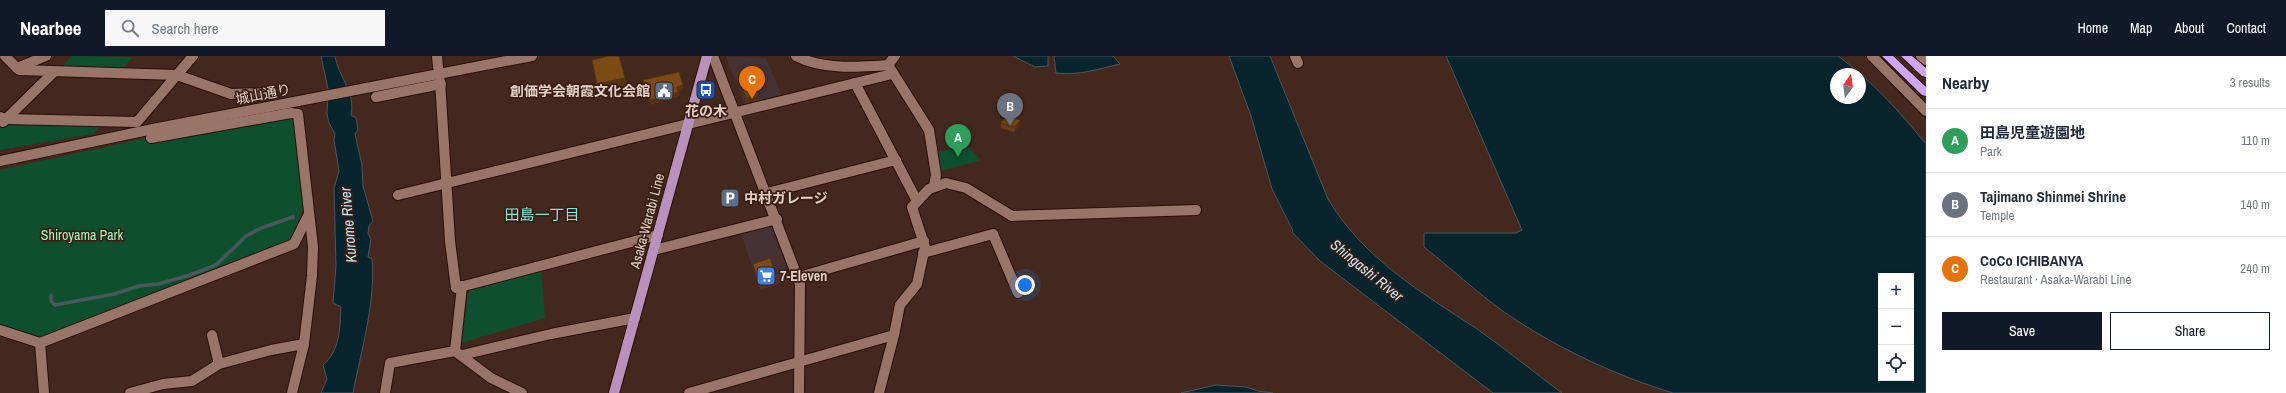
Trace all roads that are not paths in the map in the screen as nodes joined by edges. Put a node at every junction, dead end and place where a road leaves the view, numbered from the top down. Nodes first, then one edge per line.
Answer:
1 (5, 56) edge
2 (46, 56) edge
3 (193, 56) edge
4 (437, 56) edge
5 (532, 56) edge
6 (707, 56) edge
7 (713, 56) edge
8 (796, 56) edge
9 (896, 56) edge
10 (1872, 56) edge
11 (1887, 56) edge
12 (1906, 56) edge
13 (1921, 56) edge
14 (1926, 60) edge
15 (888, 65) junction
16 (438, 67) dead end
17 (16, 69) junction
18 (54, 72) junction
19 (892, 74) junction
20 (1926, 74) edge
21 (176, 75) junction
22 (855, 83) junction
23 (269, 93) dead end
24 (1926, 93) edge
25 (376, 97) dead end
26 (1926, 111) edge
27 (737, 113) junction
28 (2, 120) edge
29 (688, 124) junction
30 (152, 129) junction
31 (896, 160) junction
32 (0, 162) edge
33 (448, 182) junction
34 (934, 186) junction
35 (767, 193) junction
36 (398, 195) dead end
37 (917, 201) junction
38 (1196, 210) dead end
39 (309, 214) junction
40 (777, 219) junction
41 (658, 234) junction
42 (924, 241) junction
43 (654, 250) junction
44 (923, 253) junction
45 (798, 277) junction
46 (462, 286) junction
47 (1018, 293) dead end
48 (635, 318) junction
49 (0, 330) edge
50 (212, 335) dead end
51 (894, 335) junction
52 (40, 343) junction
53 (304, 344) junction
54 (458, 353) junction
55 (799, 362) junction
56 (219, 364) junction
57 (163, 389) edge
58 (44, 393) edge
59 (130, 393) edge
60 (292, 393) edge
61 (385, 393) edge
62 (522, 393) edge
63 (614, 393) edge
64 (689, 393) edge
65 (799, 393) edge
66 (879, 393) edge

1 - 17 street
2 - 17 street
3 - 21 street
4 - 16 street
5 - 30 street, 城山通り
6 - 29 main road, Asaka-Warabi Line
7 - 27 street
8 - 15 street
9 - 15 street
10 - 26 street
11 - 24 highway
12 - 20 highway
13 - 14 street
15 - 19 street
17 - 18 street
18 - 21 street
18 - 28 street
19 - 22 street
19 - 34 street
21 - 23 street
21 - 28 street
22 - 27 street
22 - 31 street
25 - 33 street
27 - 29 street
27 - 35 street
29 - 33 street
29 - 41 main road, Asaka-Warabi Line
30 - 32 street, 城山通り
30 - 39 street
31 - 35 street
31 - 37 street
33 - 36 street
33 - 46 street
34 - 37 street
34 - 38 street
35 - 40 street
37 - 42 street
39 - 52 street
39 - 53 street
40 - 43 street
40 - 45 street
41 - 43 main road, Asaka-Warabi Line
41 - 46 street
42 - 44 street
42 - 45 street
43 - 48 main road, Asaka-Warabi Line
44 - 47 street
44 - 51 street
45 - 55 street
46 - 54 street
48 - 54 street
48 - 63 main road, Asaka-Warabi Line
49 - 52 street
50 - 56 street
51 - 55 street
51 - 66 street
52 - 58 street
53 - 56 street
53 - 60 street
54 - 61 street
54 - 62 street
55 - 64 street
55 - 65 street
56 - 57 street
57 - 59 street

